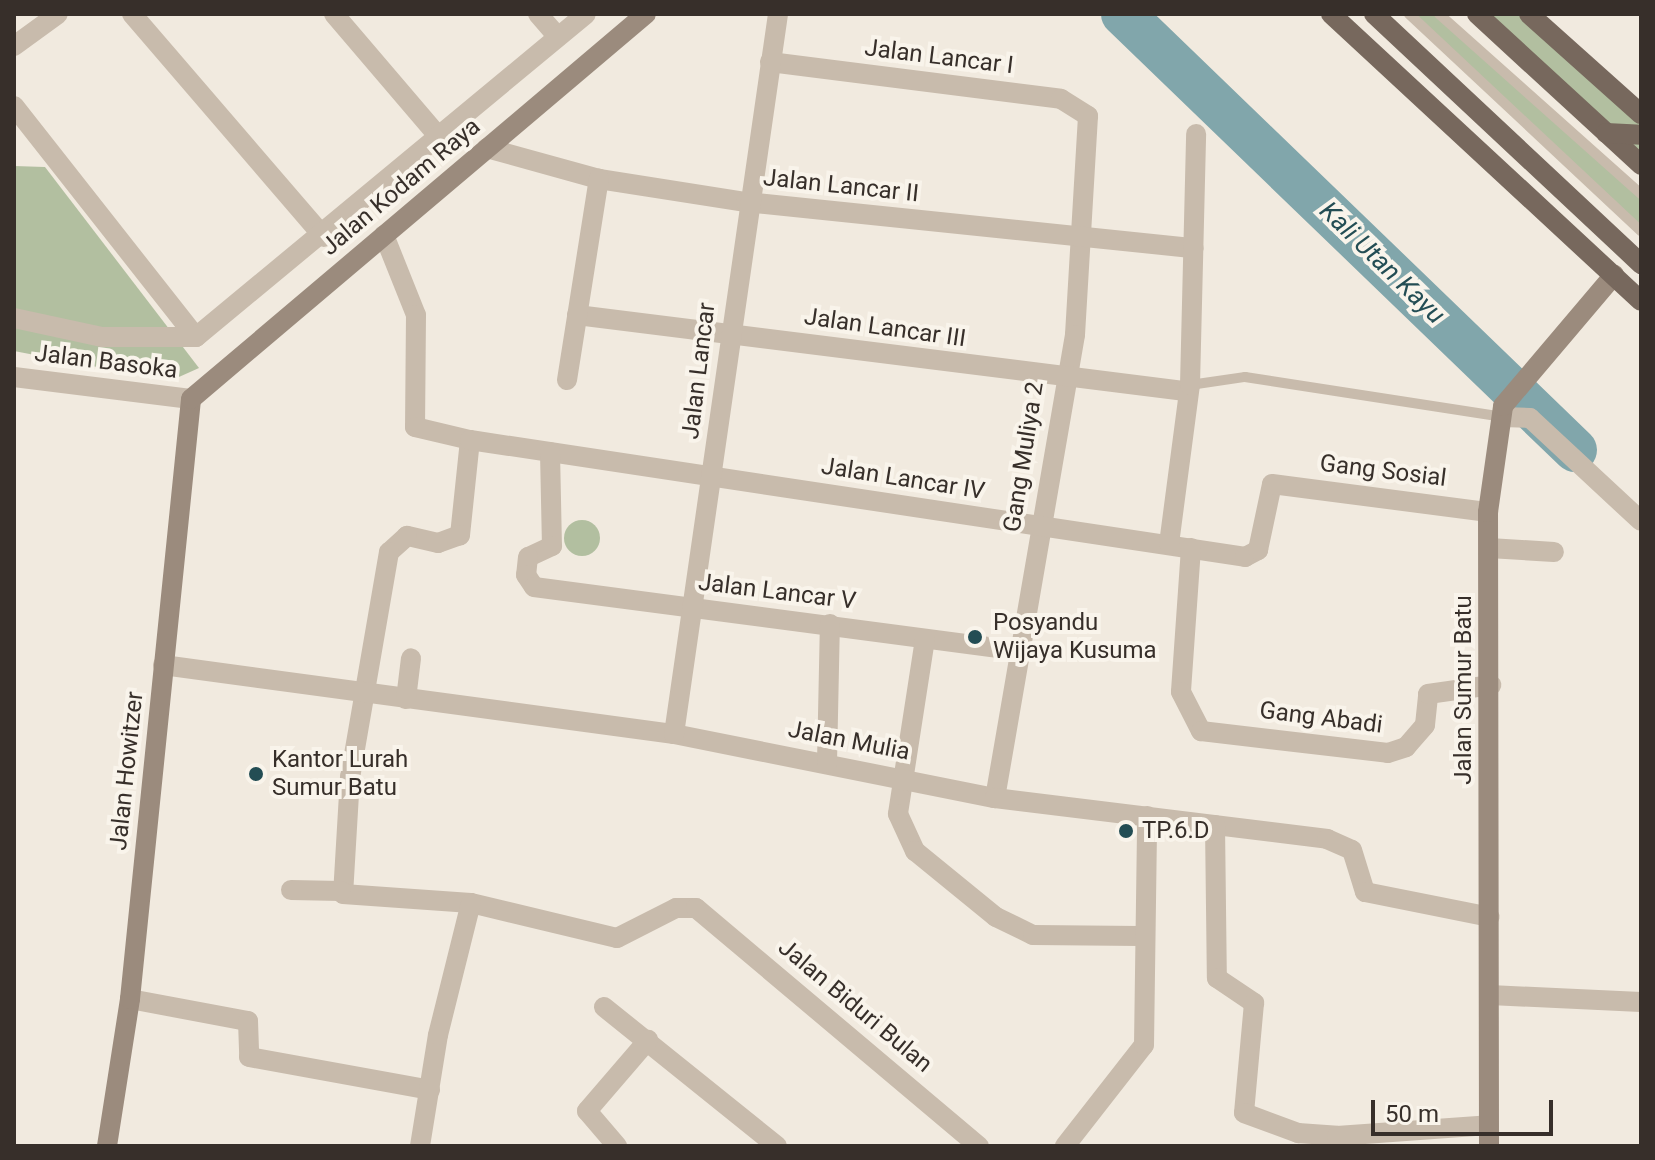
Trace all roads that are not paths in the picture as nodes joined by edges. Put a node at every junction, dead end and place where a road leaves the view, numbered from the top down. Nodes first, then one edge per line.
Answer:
1 (58, 14) edge
2 (132, 14) edge
3 (334, 14) edge
4 (538, 14) edge
5 (586, 14) edge
6 (646, 14) edge
7 (778, 14) edge
8 (1331, 14) edge
9 (1374, 14) edge
10 (1409, 14) edge
11 (1439, 14) edge
12 (1477, 14) edge
13 (1529, 14) edge
14 (558, 37) junction
15 (14, 46) edge
16 (770, 62) junction
17 (14, 106) edge
18 (1641, 114) edge
19 (1090, 124) joint
20 (1498, 130) junction
21 (1606, 133) junction
22 (1196, 134) dead end
23 (1641, 135) edge
24 (440, 138) junction
25 (487, 148) junction
26 (1641, 165) edge
27 (599, 179) junction
28 (1510, 182) junction
29 (1641, 194) edge
30 (746, 202) junction
31 (1641, 231) edge
32 (384, 235) junction
33 (324, 237) junction
34 (1086, 238) junction
35 (1194, 248) junction
36 (1641, 264) edge
37 (1614, 275) junction
38 (1641, 301) edge
39 (577, 315) junction
40 (14, 318) edge
41 (731, 332) junction
42 (196, 337) junction
43 (14, 377) edge
44 (1063, 377) junction
45 (567, 380) dead end
46 (1188, 388) junction
47 (191, 399) junction
48 (1503, 410) junction
49 (470, 440) junction
50 (550, 452) junction
51 (711, 479) junction
52 (1270, 484) joint
53 (1488, 512) junction
54 (1641, 521) edge
55 (1041, 526) junction
56 (1169, 544) junction
57 (1191, 548) junction
58 (1489, 548) junction
59 (1554, 552) dead end
60 (688, 607) junction
61 (830, 624) junction
62 (925, 639) junction
63 (1020, 651) junction
64 (411, 658) dead end
65 (163, 665) junction
66 (1491, 685) junction
67 (364, 692) junction
68 (406, 699) junction
69 (674, 734) junction
70 (827, 763) junction
71 (904, 778) junction
72 (995, 798) junction
73 (1147, 816) junction
74 (1215, 825) junction
75 (291, 890) dead end
76 (341, 891) junction
77 (471, 903) junction
78 (1490, 917) junction
79 (1140, 936) junction
80 (1490, 995) junction
81 (130, 999) junction
82 (1641, 1002) edge
83 (604, 1007) dead end
84 (648, 1040) junction
85 (430, 1090) junction
86 (1489, 1136) edge
87 (1331, 1141) edge
88 (107, 1146) edge
89 (420, 1146) edge
90 (617, 1146) edge
91 (777, 1146) edge
92 (979, 1146) edge
93 (1065, 1146) edge

1 - 15 street
2 - 33 street
3 - 24 street
4 - 14 street
5 - 14 street
6 - 25 street, Jalan Kodam Raya
7 - 16 street, Jalan Lancar
8 - 28 main road
9 - 20 main road
10 - 31 lane
11 - 29 lane
12 - 21 main road
13 - 18 main road
14 - 24 street
16 - 19 street, Jalan Lancar I
16 - 30 street, Jalan Lancar
17 - 42 street
19 - 34 street, Gang Muliya 2
20 - 28 main road
20 - 36 main road
21 - 23 main road
21 - 26 main road
22 - 35 street
24 - 33 street
25 - 27 street, Jalan Lancar II
25 - 32 street, Jalan Kodam Raya
27 - 30 street, Jalan Lancar II
27 - 39 street
28 - 37 main road
30 - 34 street, Jalan Lancar II
30 - 41 street, Jalan Lancar
32 - 47 street, Jalan Kodam Raya
32 - 49 street
33 - 42 street
34 - 35 street, Jalan Lancar II
34 - 44 street, Gang Muliya 2
35 - 46 street
37 - 38 main road
37 - 48 street
39 - 41 street, Jalan Lancar III
39 - 45 street
40 - 42 street
41 - 44 street, Jalan Lancar III
41 - 51 street, Jalan Lancar
43 - 47 street, Jalan Basoka
44 - 46 street, Jalan Lancar III
44 - 55 street, Gang Muliya 2
46 - 48 lane
46 - 56 street
47 - 65 street, Jalan Howitzer
48 - 53 street, Jalan Sumur Batu
48 - 54 street
49 - 50 street, Jalan Lancar IV
49 - 67 street
50 - 51 street, Jalan Lancar IV
50 - 60 street, Jalan Lancar V
51 - 55 street, Jalan Lancar IV
51 - 60 street, Jalan Lancar
52 - 53 street, Gang Sosial
52 - 57 street, Jalan Lancar IV
53 - 58 street, Jalan Sumur Batu
55 - 56 street, Jalan Lancar IV
55 - 63 street, Gang Muliya 2
56 - 57 street, Jalan Lancar IV
57 - 66 street, Gang Abadi
58 - 59 street
58 - 66 street, Jalan Sumur Batu
60 - 61 street, Jalan Lancar V
60 - 69 street, Jalan Lancar
61 - 62 street, Jalan Lancar V
61 - 70 street
62 - 63 street, Jalan Lancar V
62 - 71 street
63 - 72 street, Gang Muliya 2
64 - 68 street
65 - 67 street, Jalan Mulia
65 - 81 street, Jalan Howitzer
66 - 78 street, Jalan Sumur Batu
67 - 68 street, Jalan Mulia
67 - 76 street
68 - 69 street, Jalan Mulia
69 - 70 street, Jalan Mulia
70 - 71 street, Jalan Mulia
71 - 72 street, Jalan Mulia
71 - 79 street
72 - 73 street, Jalan Mulia
73 - 74 street, Jalan Mulia
73 - 79 street
74 - 78 street, Jalan Mulia
74 - 87 street
75 - 76 street
76 - 77 street
77 - 85 street
77 - 92 street, Jalan Biduri Bulan
78 - 80 street, Jalan Sumur Batu
79 - 93 street
80 - 82 street
80 - 86 street, Jalan Sumur Batu
81 - 85 street
81 - 88 street, Jalan Howitzer
83 - 84 street
84 - 90 street
84 - 91 street
85 - 89 street
86 - 87 street

